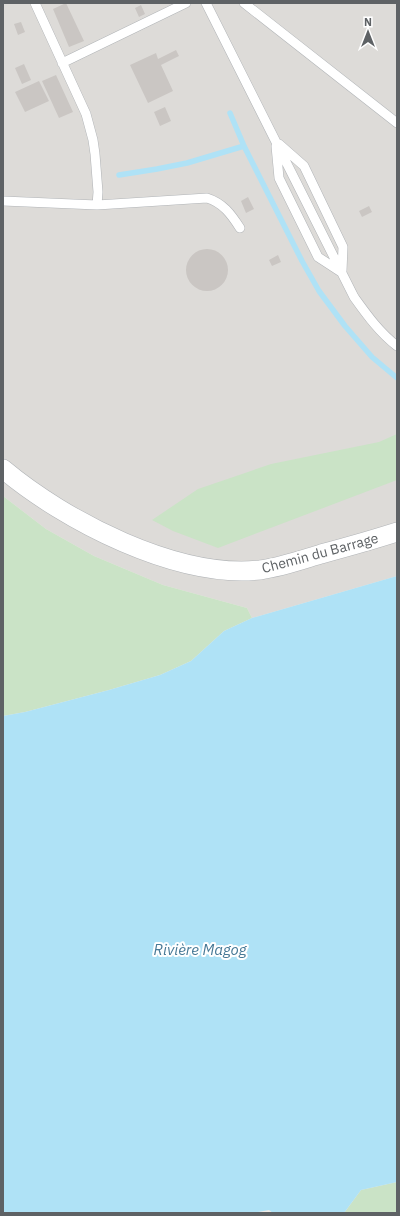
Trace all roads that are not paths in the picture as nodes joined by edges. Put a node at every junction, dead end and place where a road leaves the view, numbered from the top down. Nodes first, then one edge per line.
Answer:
1 (35, 3) edge
2 (186, 3) edge
3 (206, 3) edge
4 (244, 3) edge
5 (62, 63) junction
6 (397, 123) edge
7 (276, 141) junction
8 (3, 201) edge
9 (98, 205) junction
10 (240, 228) dead end
11 (342, 272) junction
12 (397, 346) edge
13 (3, 469) edge
14 (397, 532) edge

1 - 5 lane
2 - 5 lane
3 - 7 lane
4 - 6 lane
5 - 9 lane
7 - 11 lane
7 - 11 lane
7 - 11 lane
8 - 9 lane
9 - 10 lane
11 - 12 lane
13 - 14 street, Chemin du Barrage

